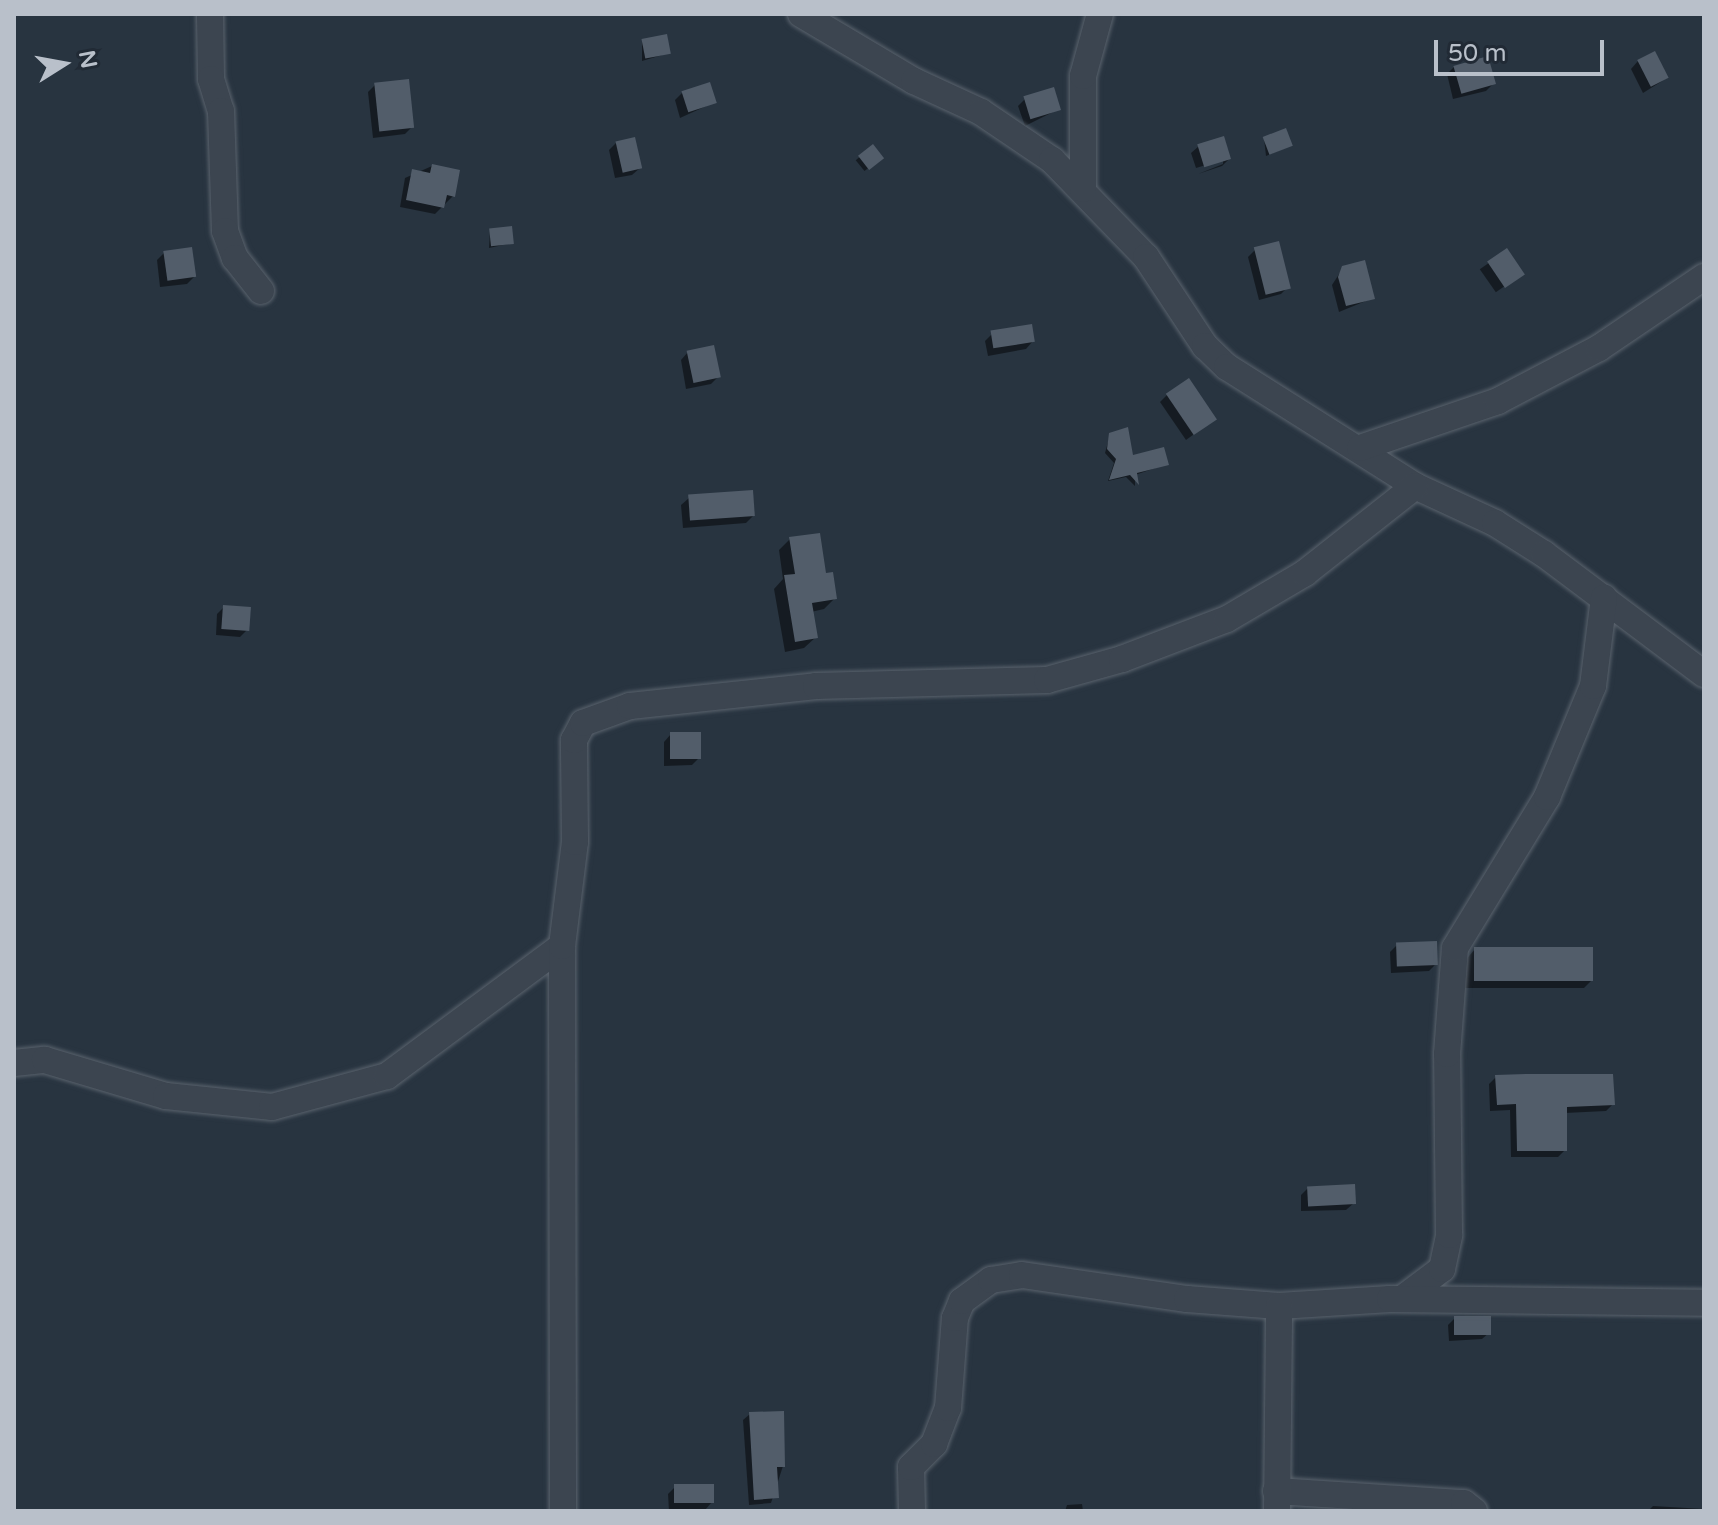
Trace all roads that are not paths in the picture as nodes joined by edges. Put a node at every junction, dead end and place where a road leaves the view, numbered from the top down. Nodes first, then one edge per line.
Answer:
1 (210, 14) edge
2 (801, 14) edge
3 (1100, 14) edge
4 (1083, 189) junction
5 (1704, 277) edge
6 (261, 291) dead end
7 (1360, 448) junction
8 (1415, 486) junction
9 (1604, 598) junction
10 (1704, 674) edge
11 (562, 946) junction
12 (14, 1063) edge
13 (1402, 1299) junction
14 (1704, 1303) edge
15 (1279, 1306) junction
16 (1276, 1501) edge
17 (563, 1511) edge
18 (912, 1511) edge
19 (1474, 1511) edge

1 - 6 street
2 - 4 street
3 - 4 street
4 - 7 street
5 - 7 street
7 - 8 street
8 - 9 street
8 - 11 street
9 - 10 street
9 - 13 street
11 - 12 street
11 - 17 street
13 - 14 street
13 - 15 street
15 - 16 street
15 - 18 street
16 - 19 street

